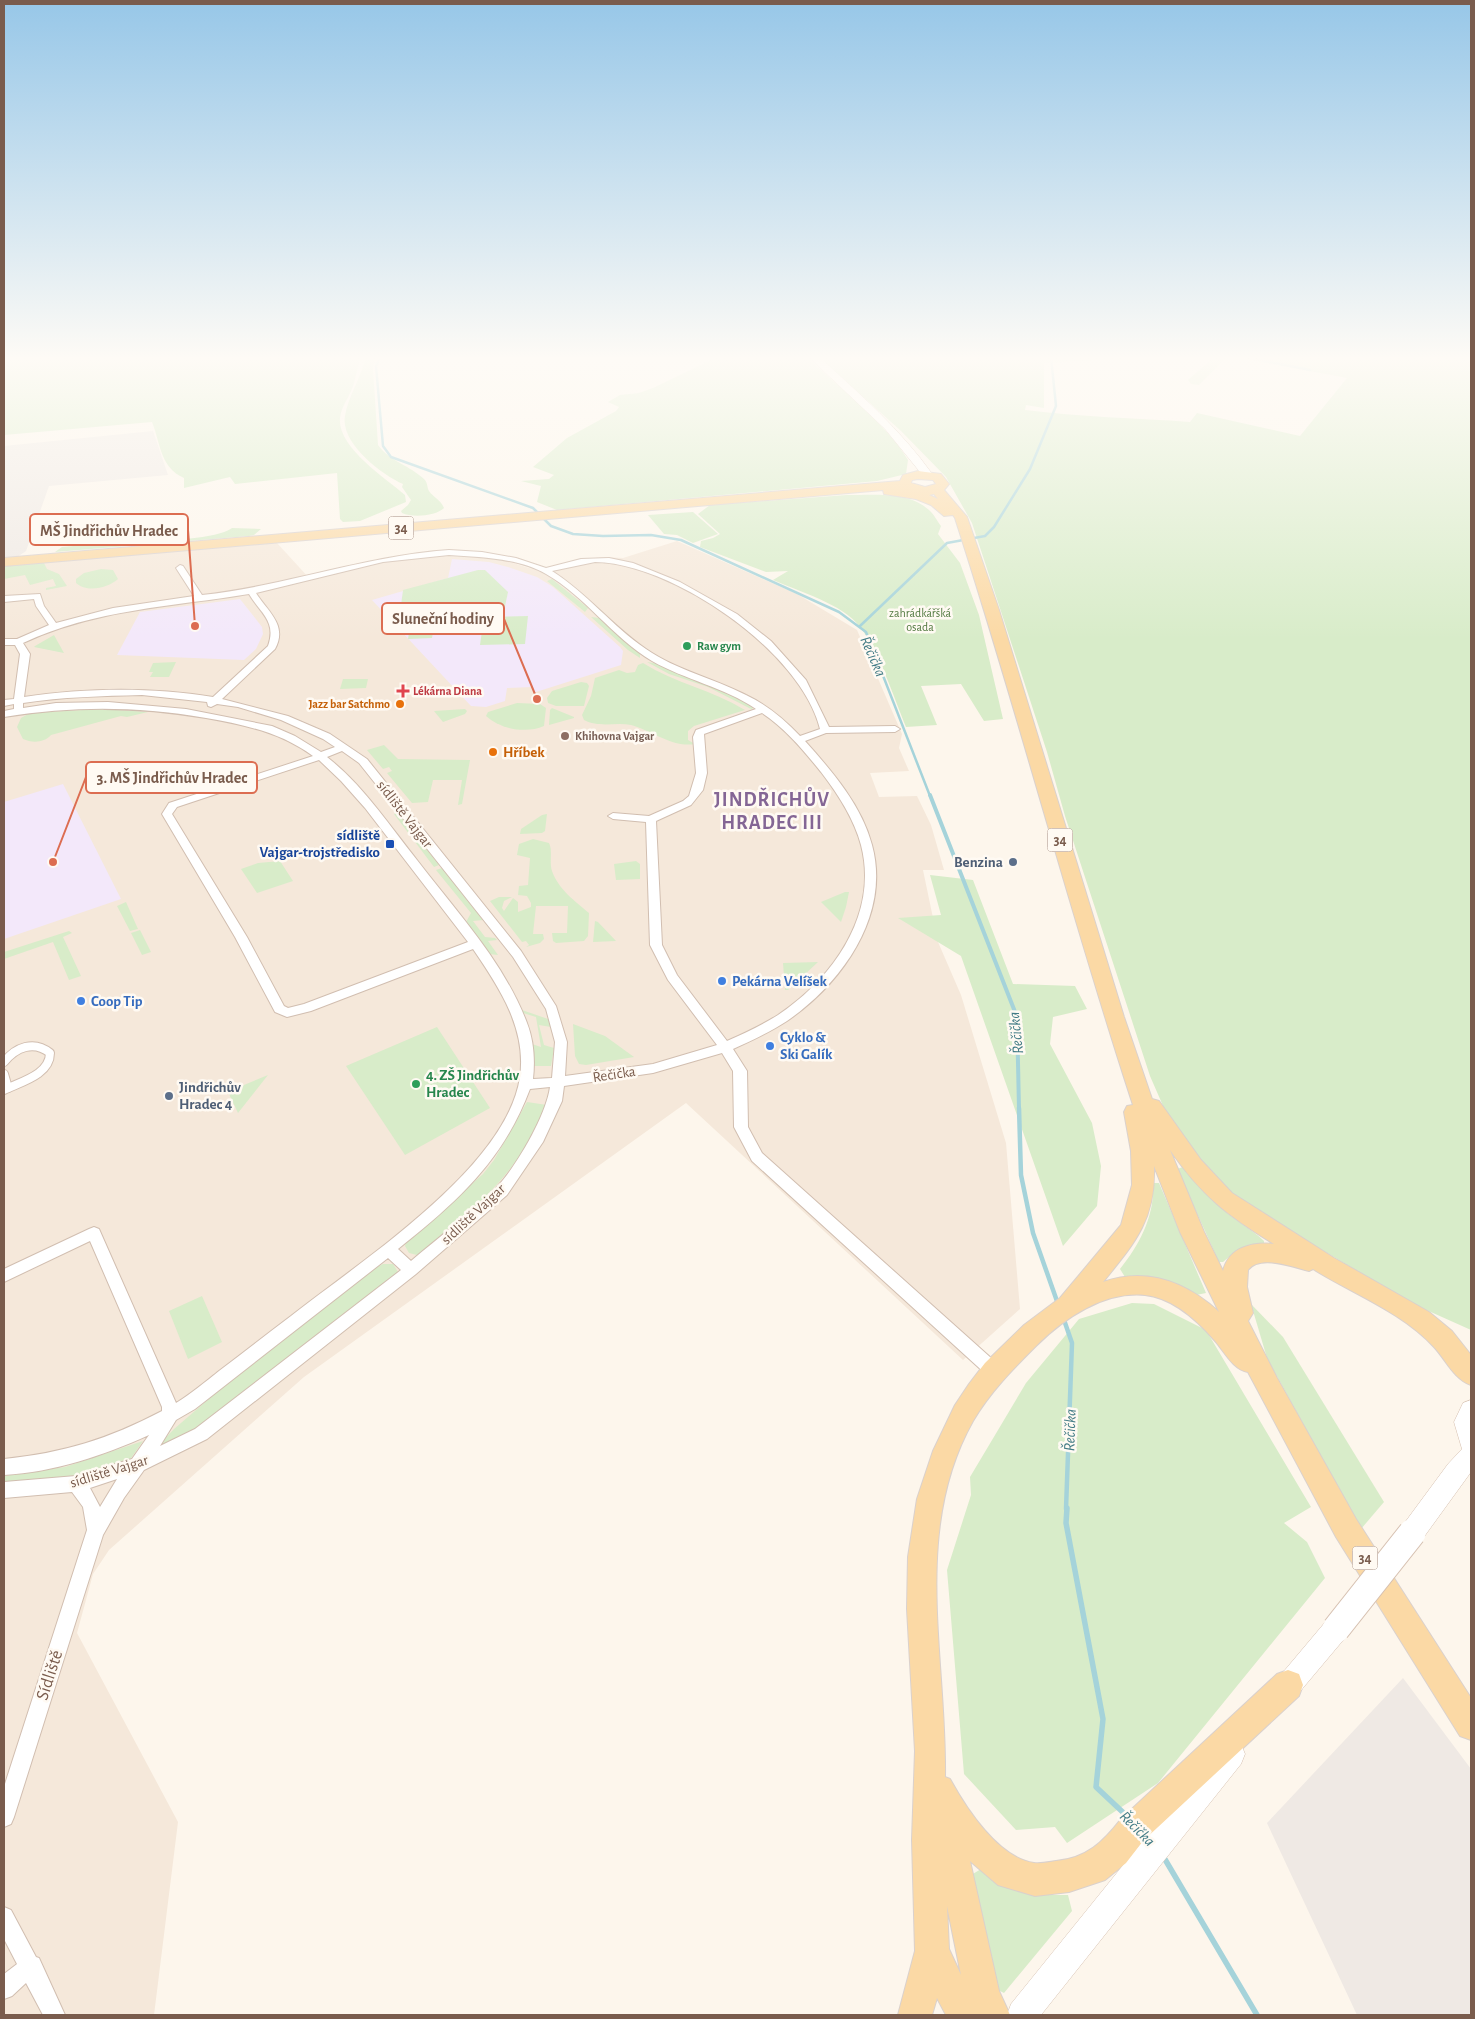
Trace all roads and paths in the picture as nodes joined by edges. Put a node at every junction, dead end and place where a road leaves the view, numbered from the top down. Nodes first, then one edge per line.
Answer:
1 (911, 451) edge
2 (928, 475) junction
3 (905, 484) junction
4 (936, 489) junction
5 (806, 493) junction
6 (967, 536) junction
7 (4, 562) edge
8 (180, 568) dead end
9 (546, 570) junction
10 (250, 591) junction
11 (199, 598) junction
12 (4, 599) edge
13 (54, 626) junction
14 (4, 642) edge
15 (18, 642) junction
16 (216, 699) junction
17 (4, 703) edge
18 (18, 705) junction
19 (764, 709) junction
20 (4, 714) edge
21 (200, 714) junction
22 (895, 729) dead end
23 (825, 730) junction
24 (799, 740) junction
25 (343, 747) junction
26 (320, 756) junction
27 (613, 816) dead end
28 (651, 820) junction
29 (475, 944) junction
30 (726, 1047) junction
31 (4, 1062) edge
32 (4, 1074) edge
33 (1134, 1080) junction
34 (558, 1082) junction
35 (525, 1085) junction
36 (6, 1089) edge
37 (388, 1249) junction
38 (1326, 1265) junction
39 (411, 1270) junction
40 (4, 1276) edge
41 (1069, 1305) junction
42 (1443, 1339) junction
43 (1249, 1346) junction
44 (1471, 1351) edge
45 (994, 1371) junction
46 (1471, 1374) edge
47 (1268, 1386) junction
48 (1471, 1410) edge
49 (170, 1416) junction
50 (1471, 1442) edge
51 (1471, 1456) edge
52 (138, 1465) junction
53 (4, 1467) edge
54 (76, 1484) junction
55 (4, 1490) edge
56 (95, 1532) junction
57 (1288, 1685) junction
58 (1471, 1725) edge
59 (930, 1751) junction
60 (938, 1790) junction
61 (4, 1817) edge
62 (4, 1916) edge
63 (932, 1951) junction
64 (30, 1966) junction
65 (4, 1988) edge
66 (54, 2015) edge
67 (915, 2015) edge
68 (972, 2015) edge
69 (992, 2015) edge
70 (1022, 2015) edge

1 - 2 main road
2 - 3 main road
2 - 4 main road
3 - 4 main road
3 - 5 main road, 34
4 - 6 main road, 34
5 - 6 main road, 34
5 - 7 main road, 34
6 - 33 main road, 34
8 - 11 street
9 - 10 street
9 - 19 street, Řečička
9 - 23 street
10 - 11 street
10 - 16 street
11 - 13 street
12 - 13 street
13 - 15 street
14 - 15 street
15 - 18 street
16 - 18 street, sídliště Vajgar
16 - 21 street
16 - 25 street, sídliště Vajgar
17 - 18 street, sídliště Vajgar
18 - 20 street, sídliště Vajgar
18 - 21 street, sídliště Vajgar
19 - 24 street, Řečička
19 - 28 street
21 - 26 street, sídliště Vajgar
22 - 23 street
23 - 24 street
24 - 30 street, Řečička
25 - 26 street
25 - 34 street, sídliště Vajgar
26 - 29 street, sídliště Vajgar
26 - 29 street
27 - 28 street
28 - 30 street
29 - 35 street, sídliště Vajgar
30 - 34 street, Řečička
30 - 45 street
31 - 36 street
32 - 36 street
33 - 38 main road
33 - 41 main road
33 - 43 main road, 34
34 - 35 street, Řečička
34 - 39 street, sídliště Vajgar
35 - 37 street, sídliště Vajgar
37 - 39 street
37 - 49 street, sídliště Vajgar
38 - 42 main road
38 - 43 main road
39 - 52 street, sídliště Vajgar
40 - 49 street
41 - 45 main road
41 - 47 main road
42 - 44 main road
42 - 46 main road
43 - 47 main road, 34
45 - 59 main road
47 - 58 main road, 34
48 - 50 main road
49 - 52 street
49 - 53 street, sídliště Vajgar
51 - 57 main road, bridge
52 - 54 street, sídliště Vajgar
52 - 56 street
54 - 55 street, sídliště Vajgar
54 - 56 street
56 - 61 street, Sídliště
57 - 60 main road
57 - 70 main road
59 - 60 main road
59 - 63 main road
60 - 69 main road
62 - 64 street
63 - 67 main road
63 - 68 main road
64 - 65 street
64 - 66 street

